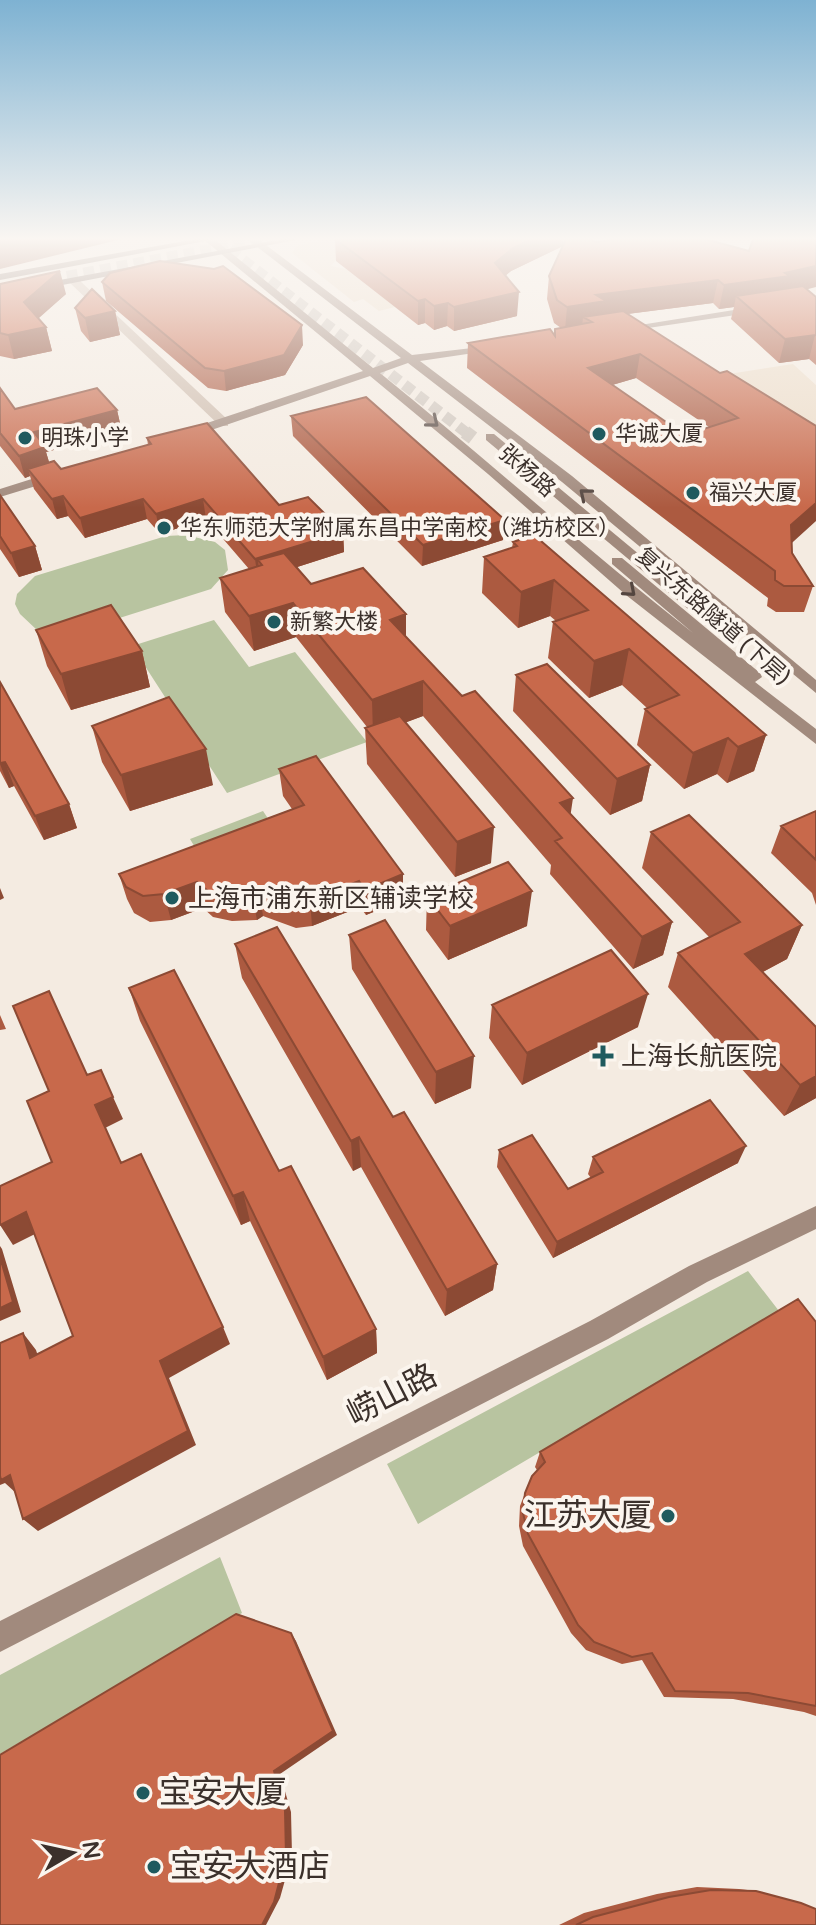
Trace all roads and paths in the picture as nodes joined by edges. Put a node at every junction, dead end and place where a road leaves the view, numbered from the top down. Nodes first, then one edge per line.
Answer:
1 (125, 329) edge
2 (320, 329) edge
3 (371, 329) edge
4 (621, 329) edge
5 (613, 330) edge
6 (503, 346) edge
7 (410, 359) junction
8 (373, 371) junction
9 (224, 423) junction
10 (166, 441) edge
11 (65, 472) edge
12 (0, 493) edge
13 (816, 688) edge
14 (816, 694) edge
15 (815, 737) edge
16 (816, 1217) edge
17 (0, 1637) edge

1 - 9 street
2 - 8 main road, 张杨路
3 - 7 main road, 张杨路
4 - 5 main road
6 - 7 main road
7 - 8 main road
13 -> 7 main road, 张杨路
8 - 9 main road
8 -> 15 main road, 张杨路
9 - 10 main road
11 - 12 main road
14 - 15 main road, 复兴东路隧道 (下层)
16 - 17 main road, 崂山路

